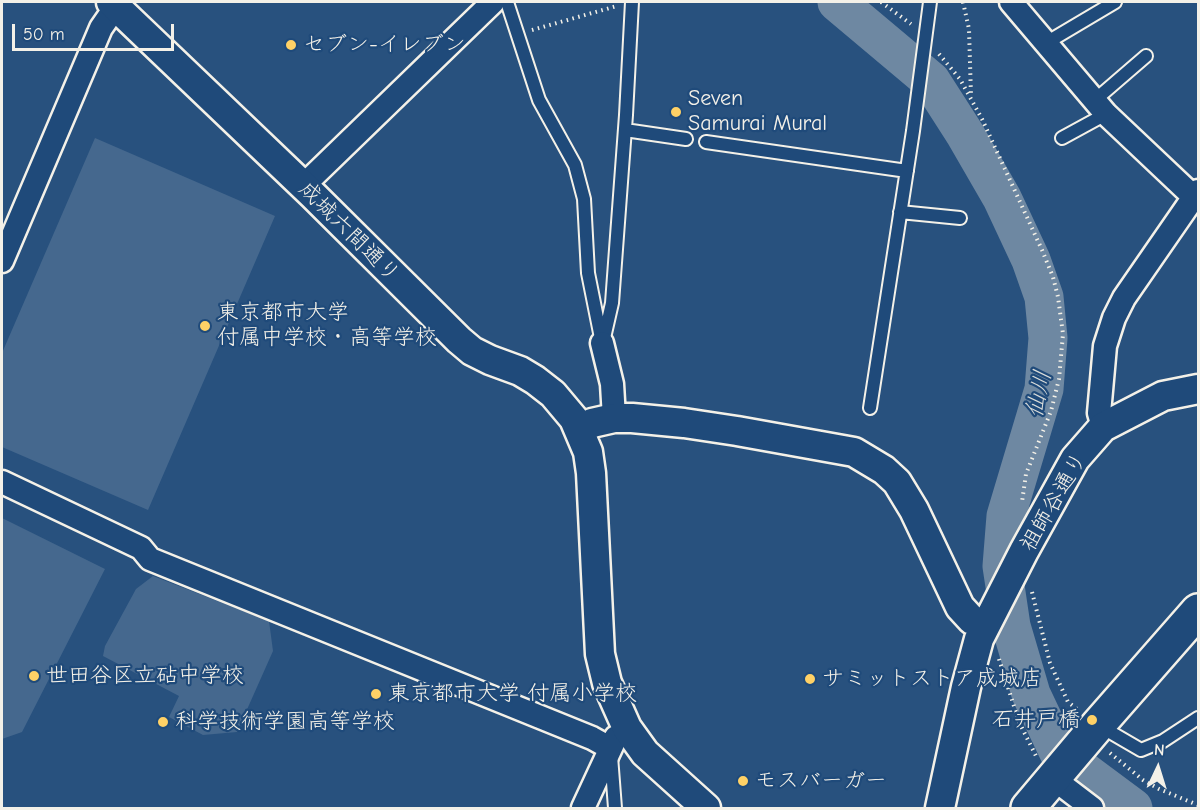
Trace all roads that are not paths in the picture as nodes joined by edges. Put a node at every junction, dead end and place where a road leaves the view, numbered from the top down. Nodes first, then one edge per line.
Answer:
1 (493, 2) edge
2 (507, 2) edge
3 (930, 2) edge
4 (1011, 2) edge
5 (1115, 2) edge
6 (115, 3) edge
7 (626, 3) edge
8 (1046, 43) junction
9 (1146, 56) dead end
10 (1101, 107) junction
11 (625, 130) junction
12 (1062, 138) dead end
13 (686, 139) dead end
14 (706, 142) dead end
15 (906, 171) junction
16 (303, 186) junction
17 (1197, 196) edge
18 (900, 212) junction
19 (960, 218) dead end
20 (2, 261) edge
21 (602, 343) junction
22 (1198, 389) edge
23 (870, 408) dead end
24 (614, 418) junction
25 (1102, 427) junction
26 (580, 431) junction
27 (2, 482) edge
28 (1198, 611) edge
29 (991, 616) junction
30 (1198, 718) edge
31 (1093, 731) junction
32 (618, 738) junction
33 (1056, 776) junction
34 (583, 808) edge
35 (615, 808) edge
36 (705, 808) edge
37 (940, 808) edge
38 (1028, 808) edge
39 (1092, 808) edge

1 - 16 street
2 - 21 lane
3 - 15 lane
4 - 8 street
5 - 8 lane
6 - 16 street, 成城六間通り
6 - 20 street
7 - 11 lane
8 - 10 street
9 - 10 lane
10 - 12 lane
10 - 17 street
11 - 13 lane
11 - 21 lane
14 - 15 lane
15 - 18 lane
16 - 26 street, 成城六間通り
17 - 25 street
18 - 19 lane
18 - 23 lane
21 - 24 street
22 - 25 street
24 - 26 street
24 - 29 street
25 - 29 street, 祖師谷通り
26 - 32 street, 成城六間通り
27 - 32 street
28 - 31 main road
29 - 37 street
30 - 31 lane
31 - 33 main road
32 - 34 street
32 - 35 lane
32 - 36 street, 成城六間通り
33 - 38 main road
33 - 39 street

